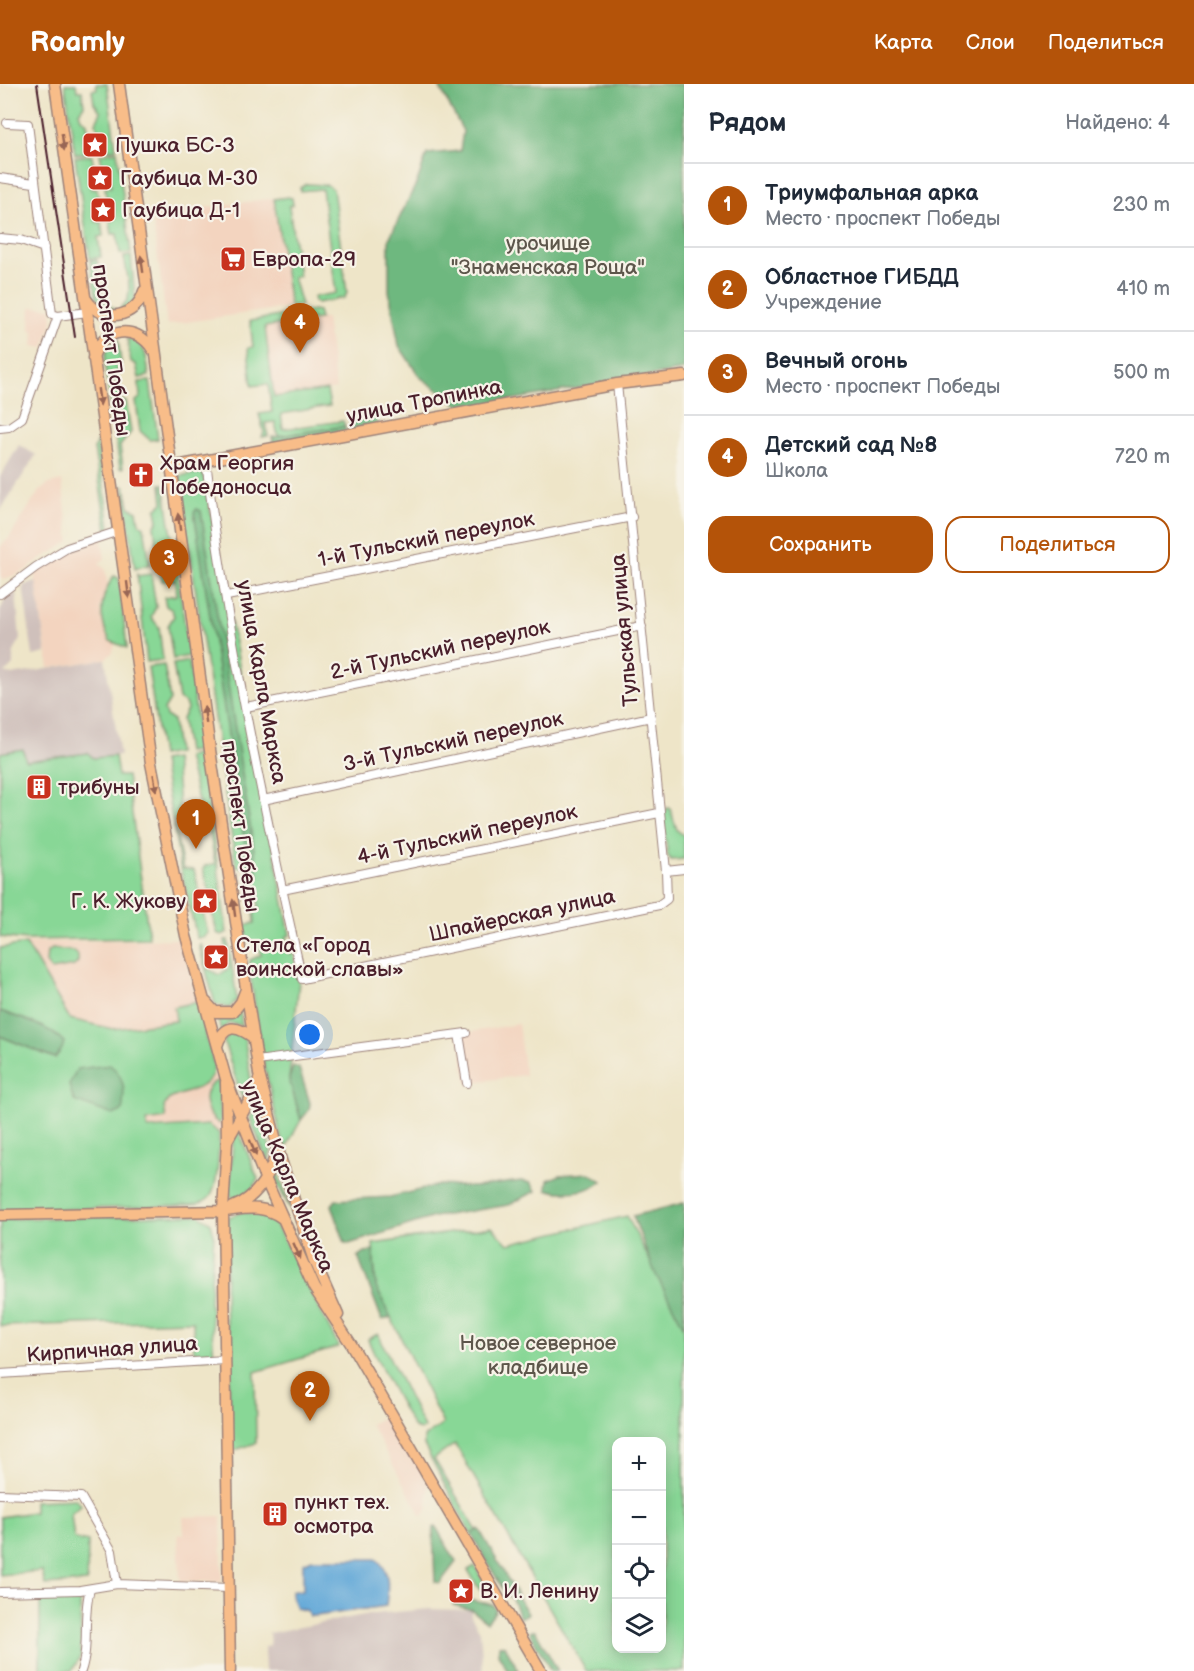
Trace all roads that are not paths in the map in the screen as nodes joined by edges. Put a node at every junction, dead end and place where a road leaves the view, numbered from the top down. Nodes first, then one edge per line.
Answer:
1 (55, 84) edge
2 (119, 84) edge
3 (7, 123) dead end
4 (0, 178) edge
5 (34, 183) junction
6 (0, 238) edge
7 (44, 248) junction
8 (145, 286) junction
9 (84, 296) junction
10 (87, 312) junction
11 (58, 316) junction
12 (154, 353) junction
13 (93, 359) junction
14 (684, 376) edge
15 (617, 384) junction
16 (5, 428) edge
17 (206, 461) junction
18 (171, 467) junction
19 (632, 517) junction
20 (119, 531) junction
21 (0, 594) edge
22 (226, 596) junction
23 (642, 626) junction
24 (246, 707) junction
25 (651, 717) junction
26 (263, 800) junction
27 (659, 813) junction
28 (684, 869) edge
29 (666, 871) junction
30 (282, 890) junction
31 (302, 980) joint
32 (246, 987) junction
33 (202, 997) junction
34 (254, 1038) junction
35 (217, 1046) junction
36 (257, 1061) junction
37 (259, 1074) junction
38 (226, 1079) junction
39 (467, 1083) dead end
40 (241, 1115) junction
41 (227, 1142) junction
42 (278, 1148) junction
43 (265, 1178) junction
44 (223, 1211) junction
45 (0, 1215) edge
46 (283, 1219) junction
47 (351, 1344) junction
48 (225, 1360) junction
49 (0, 1374) edge
50 (2, 1495) edge
51 (117, 1584) junction
52 (90, 1588) junction
53 (229, 1588) junction
54 (0, 1592) edge
55 (81, 1671) edge
56 (230, 1671) edge
57 (541, 1671) edge

1 -> 9 main road, проспект Победы
8 -> 2 main road, проспект Победы
3 - 5 street
4 - 5 street
5 - 7 street
6 - 7 street
7 - 11 street
8 - 9 main road
8 - 12 main road, проспект Победы
9 - 10 main road, проспект Победы
10 - 11 street
10 - 13 main road, проспект Победы
11 - 16 street
12 - 13 main road
12 - 18 main road, проспект Победы
13 -> 20 main road, проспект Победы
14 - 15 main road, улица Тропинка
15 - 17 main road, улица Тропинка
15 - 19 street, Тульская улица
17 - 18 main road, улица Тропинка
17 - 22 street, улица Карла Маркса
32 -> 18 main road, проспект Победы
19 - 22 street, 1-й Тульский переулок
19 - 23 street, Тульская улица
20 - 21 street
20 -> 33 main road, проспект Победы
22 - 24 street, улица Карла Маркса
23 - 24 street, 2-й Тульский переулок
23 - 25 street, Тульская улица
24 - 26 street, улица Карла Маркса
25 - 26 street, 3-й Тульский переулок
25 - 27 street, Тульская улица
26 - 30 street, улица Карла Маркса
27 - 29 street, Тульская улица
27 - 30 street, 4-й Тульский переулок
28 - 29 street
29 - 31 street, Шпайерская улица
30 - 31 street, улица Карла Маркса
32 - 33 main road
32 - 34 main road, проспект Победы
33 - 35 main road, проспект Победы
34 - 35 main road
34 - 36 main road, проспект Победы
35 - 38 main road, проспект Победы
36 - 37 main road, проспект Победы
36 - 39 street
37 - 40 main road
37 - 42 main road, проспект Победы
38 - 40 main road, улица Карла Маркса
38 - 41 main road, улица Карла Маркса
40 - 41 main road
40 -> 43 main road, улица Карла Маркса
41 - 44 main road, улица Карла Маркса
42 - 43 main road
42 - 47 main road, проспект Победы
43 - 44 main road
43 - 46 main road, улица Карла Маркса
44 - 45 main road
44 - 46 main road
44 - 48 main road, улица Карла Маркса
46 -> 47 main road, улица Карла Маркса
47 - 57 main road, улица Карла Маркса
48 - 49 street, Кирпичная улица
48 - 53 main road, улица Карла Маркса
50 - 51 street
51 - 52 street
51 - 53 street
52 - 54 street
52 - 55 street
53 - 56 main road, улица Карла Маркса

